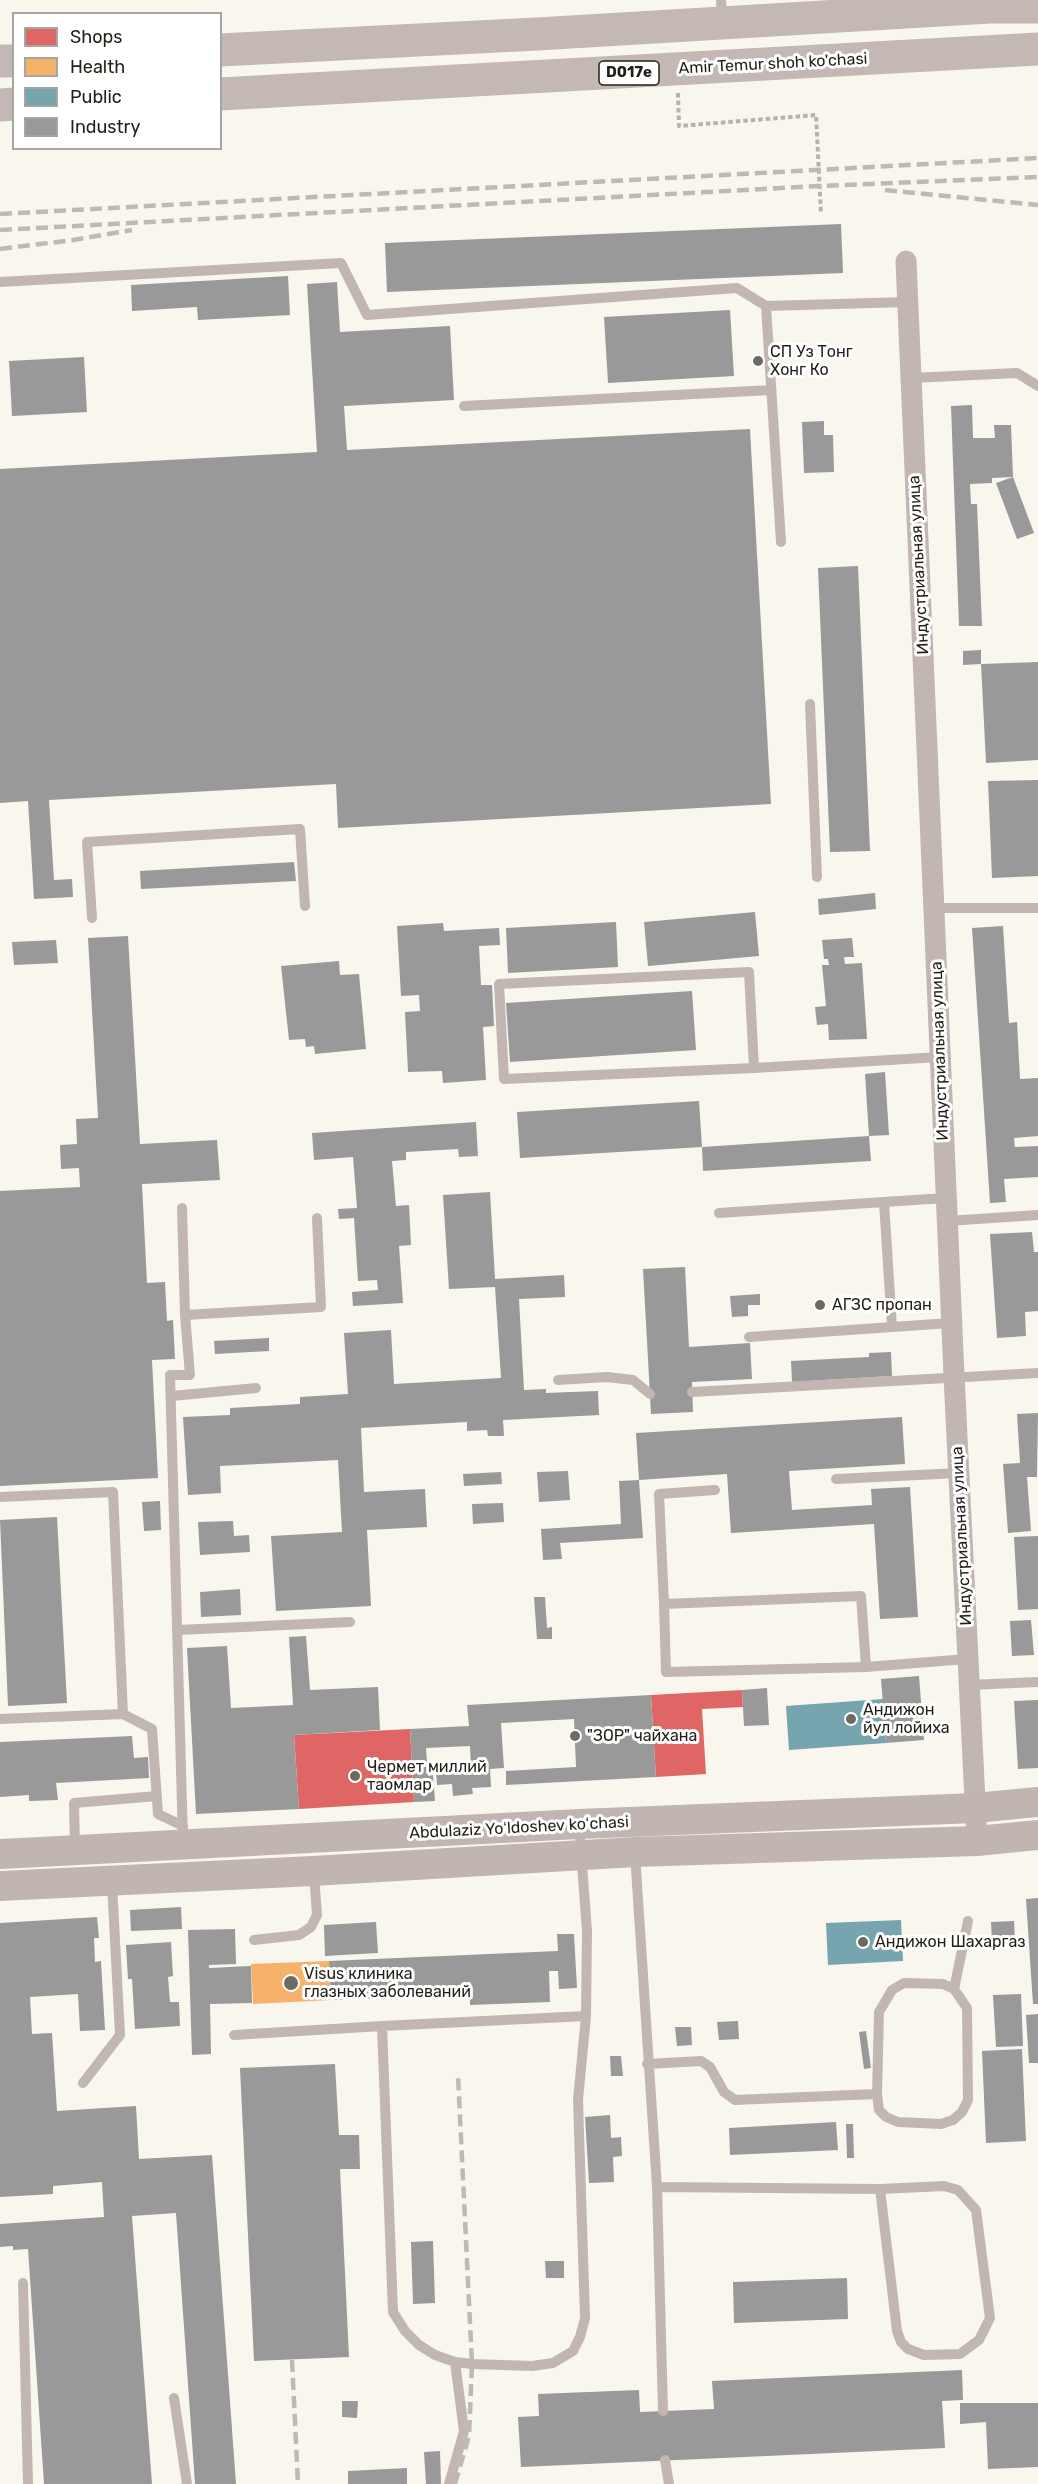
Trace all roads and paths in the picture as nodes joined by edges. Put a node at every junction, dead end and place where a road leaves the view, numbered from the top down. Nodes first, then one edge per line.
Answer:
1 (1038, 7) edge
2 (722, 12) edge
3 (1038, 49) edge
4 (222, 50) edge
5 (677, 70) junction
6 (222, 94) edge
7 (821, 214) dead end
8 (906, 261) dead end
9 (0, 282) edge
10 (908, 302) junction
11 (766, 306) junction
12 (911, 378) junction
13 (1038, 386) edge
14 (771, 390) junction
15 (464, 406) dead end
16 (781, 542) dead end
17 (810, 704) dead end
18 (817, 877) dead end
19 (305, 906) dead end
20 (934, 908) junction
21 (1038, 908) edge
22 (92, 918) dead end
23 (940, 1057) junction
24 (754, 1068) junction
25 (946, 1198) junction
26 (884, 1202) junction
27 (182, 1208) dead end
28 (719, 1214) dead end
29 (1038, 1215) edge
30 (317, 1218) dead end
31 (947, 1221) junction
32 (185, 1315) junction
33 (951, 1323) junction
34 (892, 1327) junction
35 (749, 1338) dead end
36 (1038, 1373) edge
37 (954, 1376) junction
38 (558, 1380) dead end
39 (256, 1388) dead end
40 (692, 1392) dead end
41 (650, 1394) dead end
42 (172, 1396) junction
43 (959, 1473) junction
44 (836, 1479) dead end
45 (715, 1490) dead end
46 (0, 1497) edge
47 (664, 1604) junction
48 (350, 1622) dead end
49 (178, 1630) junction
50 (967, 1659) junction
51 (866, 1667) junction
52 (1038, 1682) edge
53 (969, 1685) junction
54 (123, 1714) junction
55 (0, 1719) edge
56 (157, 1796) junction
57 (1038, 1802) edge
58 (975, 1808) junction
59 (579, 1824) junction
60 (183, 1835) junction
61 (1038, 1835) edge
62 (634, 1837) junction
63 (977, 1840) junction
64 (75, 1850) junction
65 (0, 1854) edge
66 (581, 1856) junction
67 (314, 1871) junction
68 (112, 1880) junction
69 (0, 1886) edge
70 (968, 1921) dead end
71 (254, 1940) dead end
72 (954, 1989) junction
73 (586, 2016) junction
74 (382, 2026) junction
75 (234, 2035) dead end
76 (647, 2064) junction
77 (83, 2083) dead end
78 (877, 2094) junction
79 (657, 2187) junction
80 (880, 2189) junction
81 (23, 2283) dead end
82 (455, 2362) junction
83 (174, 2398) dead end
84 (663, 2411) dead end
85 (665, 2460) dead end
86 (28, 2484) edge
87 (187, 2484) edge
88 (449, 2484) edge
89 (669, 2484) edge

1 - 2 main road
2 - 4 main road
3 - 5 main road, Amir Temur shoh ko'chasi / D017e
5 - 6 main road, Amir Temur shoh ko'chasi / D017e
5 - 7 path
8 - 10 street, Индустриальная улица
9 - 11 lane
10 - 11 lane
10 - 12 street, Индустриальная улица
11 - 14 lane
12 - 13 lane
12 - 20 street, Индустриальная улица
14 - 15 lane
14 - 16 lane
17 - 18 lane
19 - 22 lane
20 - 21 lane
20 - 23 street, Индустриальная улица
23 - 24 lane
23 - 25 street, Индустриальная улица
24 - 24 lane
25 - 26 lane
25 - 31 street, Индустриальная улица
26 - 28 lane
26 - 34 lane
27 - 32 lane
29 - 31 lane
30 - 32 lane
31 - 33 street, Индустриальная улица
32 - 42 lane
33 - 34 lane
33 - 37 street, Индустриальная улица
34 - 35 lane
36 - 37 lane
37 - 40 lane
37 - 43 street, Индустриальная улица
38 - 41 lane
39 - 42 lane
42 - 49 lane
43 - 44 lane
43 - 50 street, Индустриальная улица
45 - 47 lane
46 - 54 lane
47 - 51 lane
47 - 51 lane
48 - 49 lane
49 - 60 lane
50 - 51 lane
50 - 53 street, Индустриальная улица
52 - 53 lane
53 - 58 street, Индустриальная улица
54 - 55 lane
54 - 56 lane
56 - 60 lane
56 - 64 lane
57 - 58 main road, Abdulaziz Yoʻldoshev koʻchasi
58 - 62 main road, Abdulaziz Yoʻldoshev koʻchasi
58 - 63 street, Индустриальная улица
59 - 60 main road, Abdulaziz Yoʻldoshev koʻchasi
59 - 62 main road, Abdulaziz Yoʻldoshev koʻchasi
59 - 66 lane
60 - 64 main road, Abdulaziz Yoʻldoshev koʻchasi
61 - 63 main road, Abdulaziz Yoʻldoshev koʻchasi
62 - 63 main road, Abdulaziz Yoʻldoshev koʻchasi
62 - 66 main road, Abdulaziz Yoʻldoshev koʻchasi
62 - 76 lane
64 - 65 main road, Abdulaziz Yoʻldoshev koʻchasi
66 - 67 main road, Abdulaziz Yoʻldoshev koʻchasi
66 - 73 lane
67 - 68 main road, Abdulaziz Yoʻldoshev koʻchasi
67 - 71 lane
68 - 69 main road, Abdulaziz Yoʻldoshev koʻchasi
68 - 77 lane
70 - 72 lane
72 - 78 lane
72 - 78 lane
73 - 74 lane
73 - 82 lane
74 - 75 lane
74 - 82 lane
76 - 78 lane
76 - 79 lane
79 - 80 lane
79 - 84 lane
80 - 80 lane
81 - 86 lane
82 - 88 lane
83 - 87 lane
85 - 89 lane

